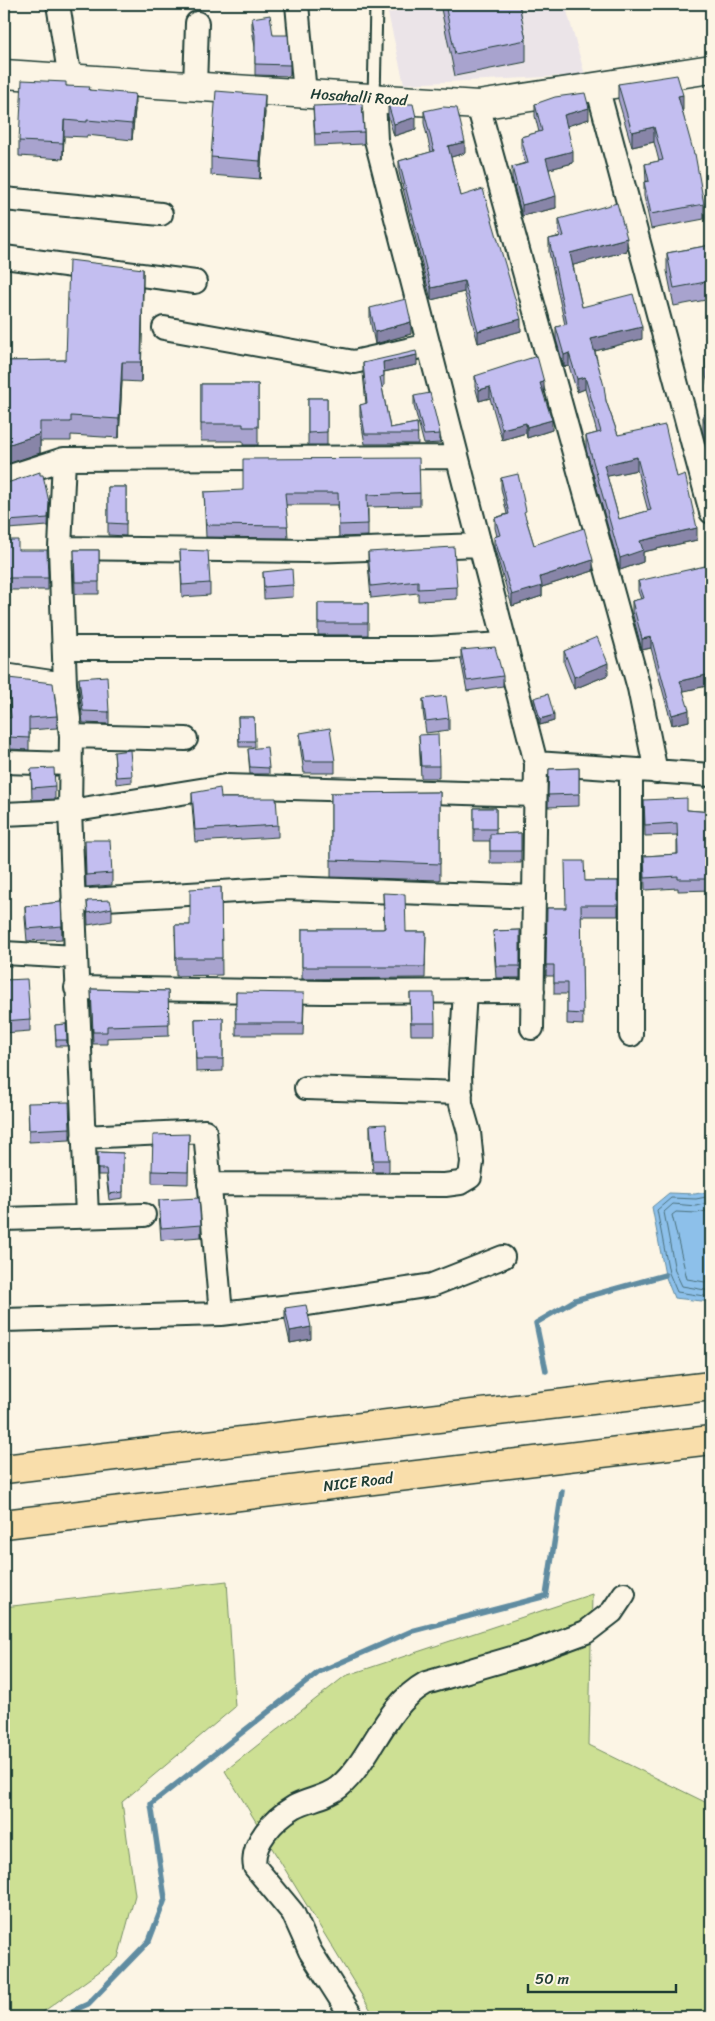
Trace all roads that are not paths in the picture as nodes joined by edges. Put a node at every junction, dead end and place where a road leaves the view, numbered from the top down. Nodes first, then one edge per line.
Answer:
1 (58, 4) edge
2 (297, 4) edge
3 (376, 4) edge
4 (197, 23) dead end
5 (711, 69) edge
6 (4, 74) edge
7 (70, 79) junction
8 (598, 86) junction
9 (195, 87) junction
10 (305, 94) junction
11 (374, 99) junction
12 (478, 104) junction
13 (4, 199) edge
14 (161, 214) dead end
15 (4, 257) edge
16 (195, 282) dead end
17 (164, 328) dead end
18 (428, 346) junction
19 (457, 457) junction
20 (64, 459) junction
21 (4, 478) edge
22 (711, 512) edge
23 (480, 545) junction
24 (60, 548) junction
25 (505, 644) junction
26 (64, 648) junction
27 (4, 675) edge
28 (65, 684) junction
29 (71, 736) junction
30 (186, 739) dead end
31 (4, 762) edge
32 (536, 763) junction
33 (72, 764) junction
34 (632, 771) junction
35 (656, 772) junction
36 (711, 775) edge
37 (536, 795) junction
38 (70, 811) junction
39 (4, 814) edge
40 (534, 897) junction
41 (73, 901) junction
42 (4, 953) edge
43 (75, 957) junction
44 (76, 988) junction
45 (465, 991) junction
46 (533, 991) junction
47 (532, 1028) dead end
48 (631, 1035) dead end
49 (306, 1088) dead end
50 (461, 1093) junction
51 (83, 1137) junction
52 (210, 1184) junction
53 (144, 1215) dead end
54 (87, 1216) junction
55 (4, 1219) edge
56 (503, 1256) dead end
57 (221, 1314) junction
58 (4, 1320) edge
59 (711, 1386) edge
60 (711, 1440) edge
61 (4, 1469) edge
62 (4, 1524) edge
63 (624, 1594) dead end
64 (352, 2017) edge

1 - 7 street
2 - 10 street
3 - 11 lane
4 - 9 street
5 - 8 street, Hosahalli Road
6 - 7 street, Hosahalli Road
7 - 9 street, Hosahalli Road
8 - 12 street, Hosahalli Road
8 - 22 street
9 - 10 street, Hosahalli Road
10 - 11 street, Hosahalli Road
11 - 12 street, Hosahalli Road
11 - 18 street
12 - 35 street
13 - 14 street
15 - 16 street
17 - 18 street
18 - 19 street
19 - 20 street
19 - 23 street
20 - 21 street
20 - 24 street
23 - 24 street
23 - 25 street
24 - 26 street
25 - 26 street
25 - 32 street
26 - 28 street
27 - 28 street
28 - 29 street
29 - 30 street
29 - 33 street
31 - 33 street
32 - 34 street
32 - 37 street
33 - 38 street
34 - 35 street
34 - 48 street
35 - 36 street
37 - 38 street
37 - 40 street
38 - 39 street
38 - 41 street
40 - 41 street
40 - 46 street
41 - 43 street
42 - 43 street
43 - 44 street
44 - 45 street
44 - 51 street
45 - 46 street
45 - 50 street
46 - 47 street
49 - 50 street
50 - 52 street
51 - 52 street
51 - 54 street
52 - 57 street
53 - 54 street
54 - 55 street
56 - 57 street
57 - 58 street
59 - 61 highway
60 - 62 highway, NICE Road
63 - 64 street

